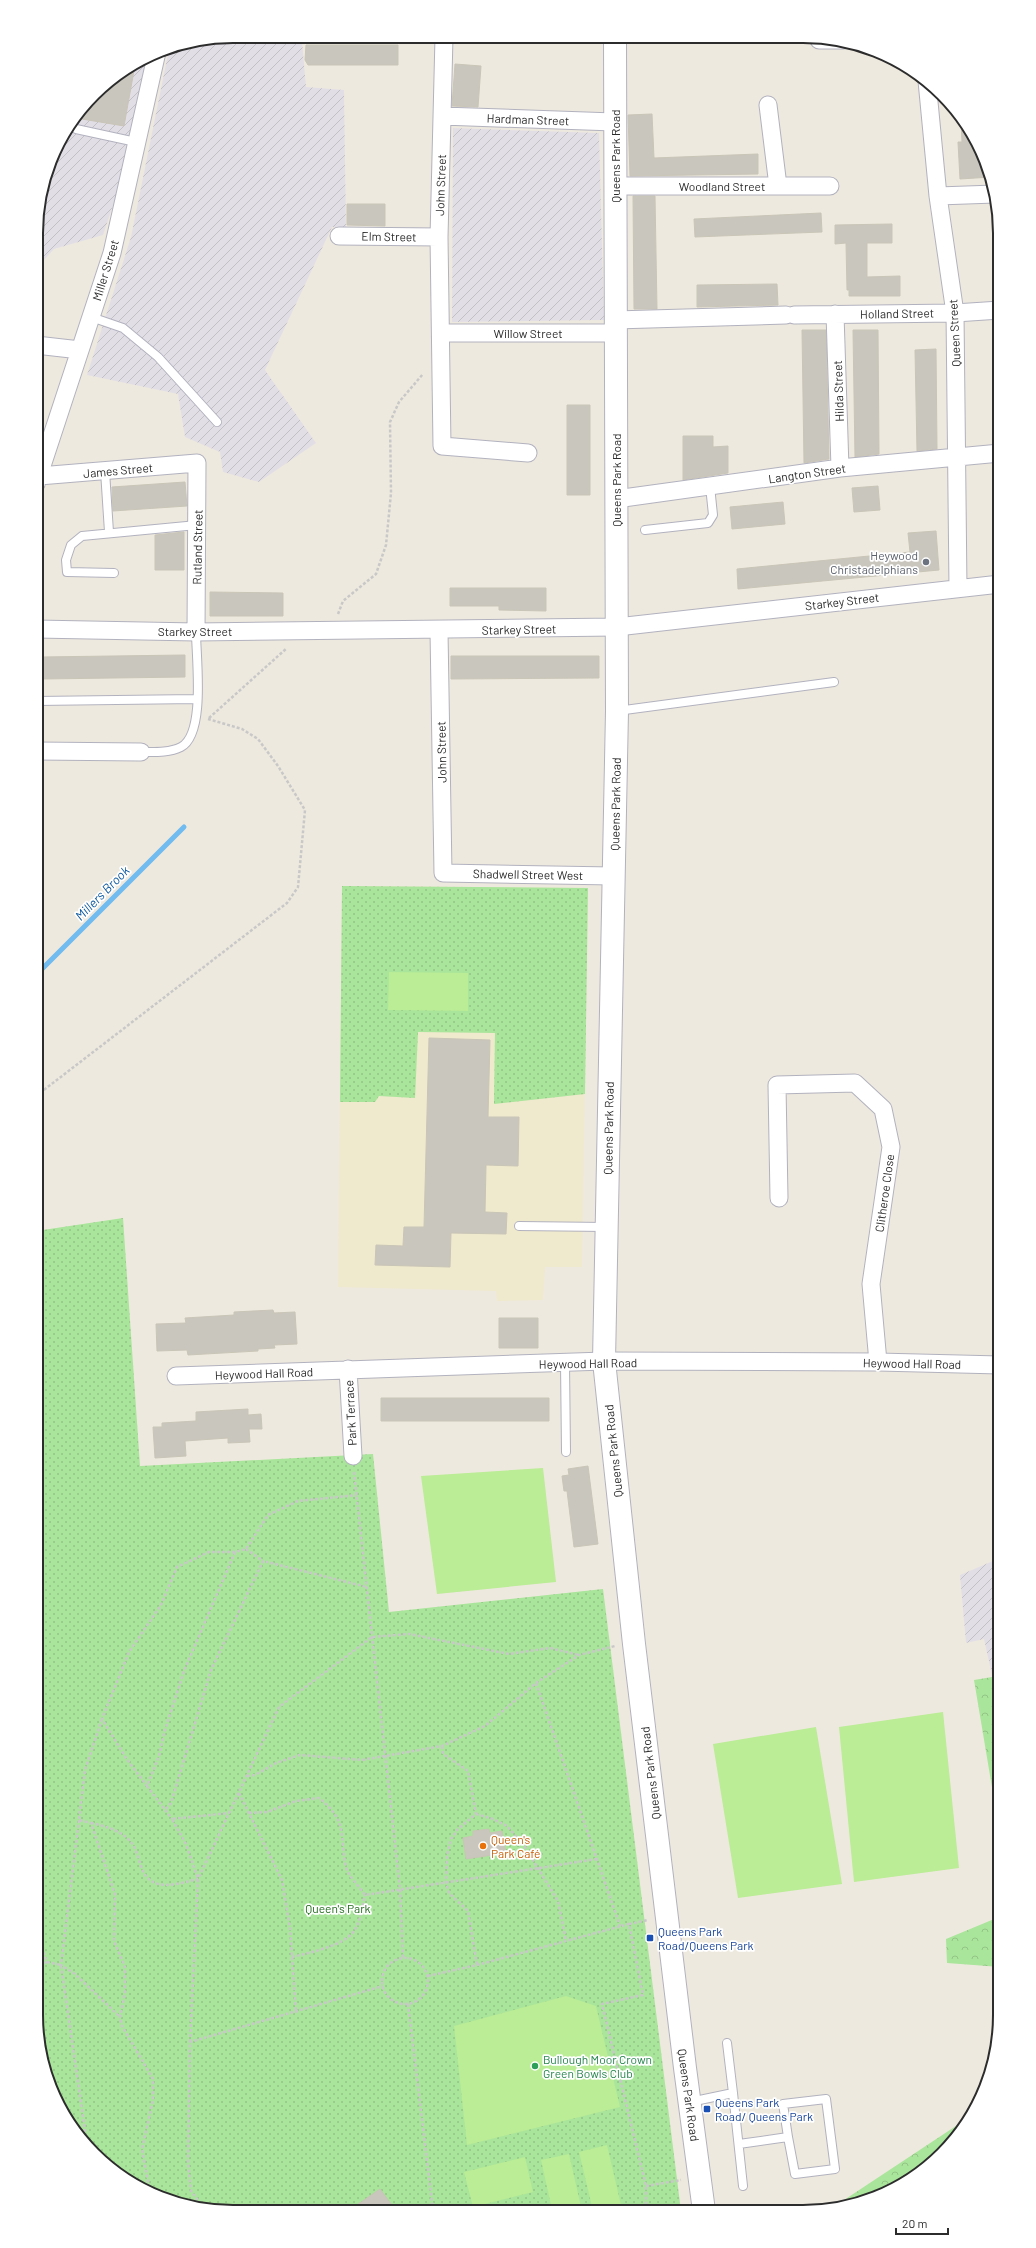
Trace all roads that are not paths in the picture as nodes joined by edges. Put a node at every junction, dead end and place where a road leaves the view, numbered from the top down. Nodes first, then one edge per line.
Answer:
1 (444, 43) edge
2 (615, 43) edge
3 (155, 60) edge
4 (928, 90) edge
5 (768, 105) dead end
6 (442, 116) junction
7 (614, 122) junction
8 (74, 128) edge
9 (136, 142) junction
10 (614, 186) junction
11 (778, 186) junction
12 (830, 186) dead end
13 (989, 194) edge
14 (938, 196) junction
15 (339, 236) dead end
16 (439, 237) junction
17 (993, 310) edge
18 (955, 313) junction
19 (835, 314) junction
20 (91, 317) junction
21 (615, 327) junction
22 (442, 333) junction
23 (43, 346) edge
24 (80, 350) junction
25 (217, 422) dead end
26 (528, 453) dead end
27 (993, 454) edge
28 (956, 457) junction
29 (197, 463) joint
30 (43, 465) edge
31 (840, 468) junction
32 (105, 471) junction
33 (43, 479) edge
34 (710, 486) junction
35 (616, 499) junction
36 (197, 525) junction
37 (645, 530) dead end
38 (109, 532) junction
39 (114, 573) dead end
40 (993, 585) edge
41 (958, 588) junction
42 (617, 627) junction
43 (43, 629) edge
44 (439, 631) junction
45 (196, 632) junction
46 (834, 682) dead end
47 (197, 699) junction
48 (43, 701) edge
49 (616, 711) junction
50 (43, 751) edge
51 (141, 752) joint
52 (443, 873) joint
53 (614, 876) junction
54 (779, 1198) dead end
55 (519, 1226) dead end
56 (606, 1227) junction
57 (604, 1361) junction
58 (565, 1362) junction
59 (878, 1362) junction
60 (993, 1365) edge
61 (348, 1370) junction
62 (176, 1376) dead end
63 (566, 1452) dead end
64 (353, 1456) road end
65 (727, 2043) dead end
66 (734, 2093) junction
67 (690, 2102) junction
68 (788, 2137) junction
69 (738, 2144) junction
70 (743, 2186) dead end
71 (703, 2205) edge

1 - 6 street, John Street
2 - 7 street, Queens Park Road
3 - 9 street, Miller Street
4 - 14 street, Queen Street
5 - 11 street
6 - 7 street, Hardman Street
6 - 16 street, John Street
7 - 10 street, Queens Park Road
8 - 9 lane
9 - 20 street, Miller Street
10 - 11 street, Woodland Street
10 - 21 street, Queens Park Road
11 - 12 street, Woodland Street
13 - 14 street
14 - 18 street, Queen Street
15 - 16 street, Elm Street
16 - 22 street, John Street
17 - 18 street, Holland Street
18 - 19 street, Holland Street
18 - 28 street, Queen Street
19 - 21 street, Holland Street
19 - 31 street, Hilda Street
20 - 24 street, Miller Street
20 - 25 lane
21 - 22 street, Willow Street
21 - 35 street, Queens Park Road
22 - 26 street, John Street
23 - 24 street
24 - 30 street, Miller Street
27 - 28 street, Langton Street
28 - 31 street, Langton Street
28 - 41 street, Queen Street
29 - 32 street, James Street
29 - 36 street, Rutland Street
31 - 34 street, Langton Street
32 - 33 street, James Street
32 - 38 lane
34 - 35 street, Langton Street
34 - 37 lane
35 - 42 street, Queens Park Road
36 - 38 lane
36 - 45 street, Rutland Street
38 - 39 lane
40 - 41 street, Starkey Street
41 - 42 street, Starkey Street
42 - 44 street, Starkey Street
42 - 49 street, Queens Park Road
43 - 45 street, Starkey Street
44 - 45 street, Starkey Street
44 - 52 street, John Street
45 - 47 lane
46 - 49 lane
47 - 48 lane
47 - 51 lane
49 - 53 street, Queens Park Road
50 - 51 street
52 - 53 street, Shadwell Street West
53 - 56 street, Queens Park Road
54 - 59 street, Clitheroe Close
55 - 56 lane
56 - 57 street, Queens Park Road
57 - 58 street, Heywood Hall Road
57 - 59 street, Heywood Hall Road
57 - 67 street, Queens Park Road
58 - 61 street, Heywood Hall Road
58 - 63 lane
59 - 60 street, Heywood Hall Road
61 - 62 street, Heywood Hall Road
61 - 64 street, Park Terrace
65 - 66 lane
66 - 67 lane
66 - 69 lane
67 - 71 street, Queens Park Road
68 - 68 lane
68 - 69 lane
69 - 70 lane

